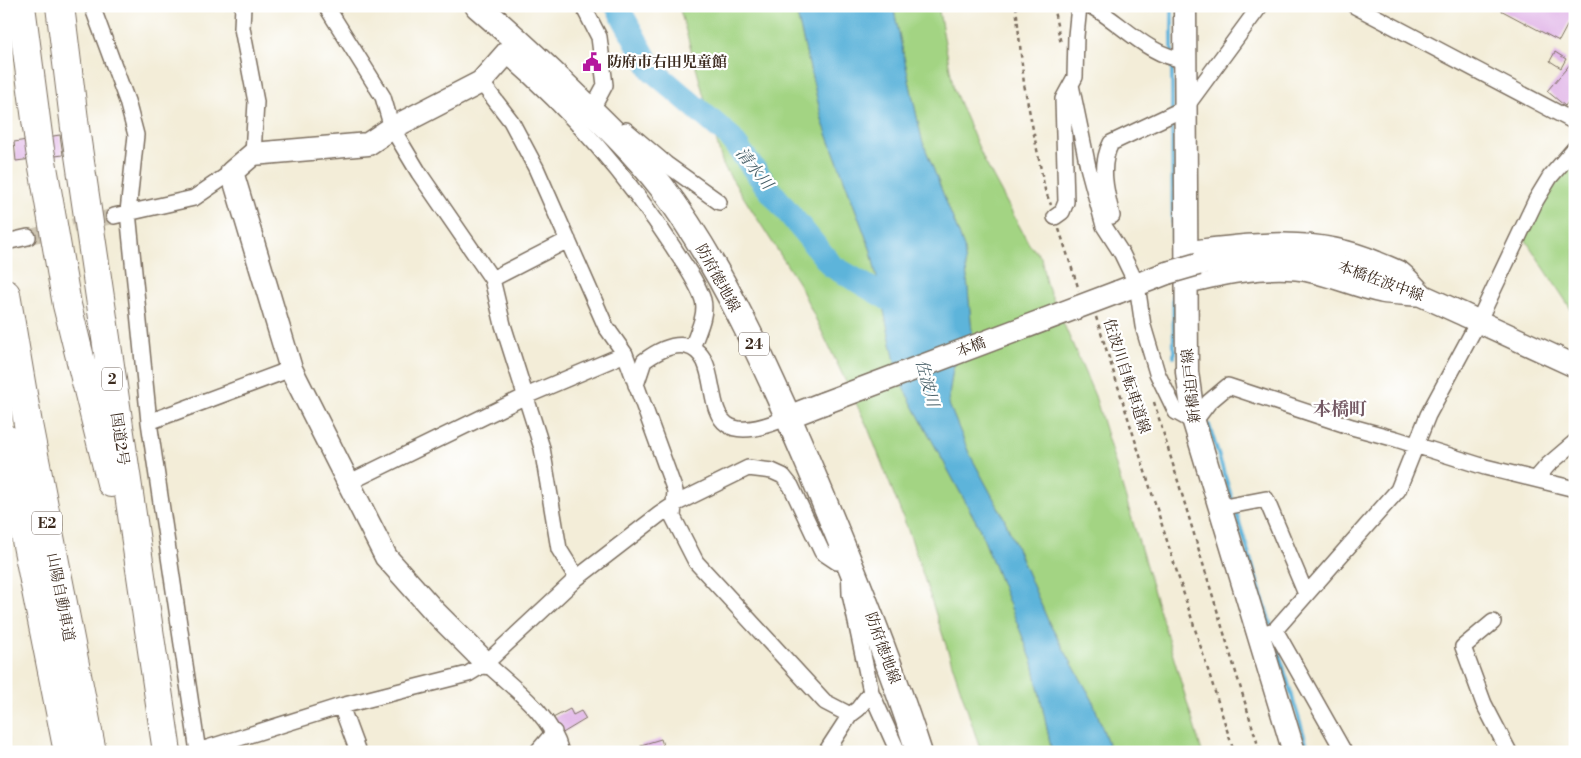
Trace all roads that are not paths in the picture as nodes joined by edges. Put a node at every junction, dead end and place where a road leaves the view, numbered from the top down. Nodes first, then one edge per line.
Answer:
1 (21, 6) edge
2 (60, 6) edge
3 (92, 6) edge
4 (243, 6) edge
5 (326, 6) edge
6 (478, 6) edge
7 (583, 6) edge
8 (1079, 6) edge
9 (1091, 6) edge
10 (1185, 6) edge
11 (1260, 6) edge
12 (1355, 6) edge
13 (512, 48) junction
14 (1185, 60) junction
15 (481, 82) junction
16 (1071, 85) junction
17 (594, 106) junction
18 (1185, 108) junction
19 (1575, 122) edge
20 (392, 128) junction
21 (1575, 148) edge
22 (253, 154) junction
23 (232, 172) junction
24 (719, 202) dead end
25 (121, 214) junction
26 (1055, 216) road end
27 (28, 237) tunnel mouth
28 (568, 240) junction
29 (6, 242) edge
30 (1122, 254) junction
31 (1192, 257) junction
32 (492, 279) junction
33 (1185, 286) junction
34 (1128, 289) junction
35 (6, 294) edge
36 (1432, 300) junction
37 (1478, 322) junction
38 (1143, 326) junction
39 (692, 348) junction
40 (1139, 352) dead end
41 (625, 354) junction
42 (1575, 366) edge
43 (291, 369) junction
44 (636, 385) junction
45 (526, 396) junction
46 (788, 417) junction
47 (149, 422) junction
48 (1194, 422) junction
49 (6, 438) edge
50 (1575, 442) edge
51 (1416, 445) junction
52 (1536, 479) junction
53 (348, 483) junction
54 (1575, 489) edge
55 (675, 504) junction
56 (1219, 508) junction
57 (850, 561) junction
58 (577, 578) junction
59 (1306, 594) junction
60 (1493, 622) dead end
61 (1266, 632) junction
62 (486, 663) junction
63 (154, 666) junction
64 (871, 692) junction
65 (341, 706) junction
66 (850, 715) junction
67 (554, 732) junction
68 (198, 751) edge
69 (68, 752) edge
70 (92, 752) edge
71 (167, 752) edge
72 (358, 752) edge
73 (537, 752) edge
74 (561, 752) edge
75 (826, 752) edge
76 (898, 752) edge
77 (920, 752) edge
78 (1294, 752) edge
79 (1344, 752) edge
80 (1509, 752) edge

1 - 63 highway
2 - 63 highway, 国道2号 / 2
3 - 25 street
4 - 22 street
5 - 20 street
6 - 13 main road, 防府徳地線 / 24
7 - 17 street
8 - 16 street
9 - 14 street
10 - 14 street, 新橋迫戸線
11 - 18 street
12 - 19 street
13 - 15 street
13 - 17 main road, 防府徳地線 / 24
13 - 39 street
14 - 18 street, 新橋迫戸線
15 - 20 street
15 - 28 street
16 - 26 street
16 - 30 street
17 - 24 street
17 - 46 main road, 防府徳地線 / 24
18 - 30 street
18 - 31 street, 新橋迫戸線
20 - 22 street
20 - 32 street
21 - 37 street
22 - 23 street
23 - 25 street
23 - 43 street
25 - 47 street
27 - 29 street
28 - 32 street
28 - 41 street
30 - 34 street
31 - 33 street, 新橋迫戸線
31 - 34 street, 本橋佐波中線, bridge
31 - 36 street, 本橋佐波中線
32 - 45 street
33 - 36 street
33 - 48 street, 新橋迫戸線
34 - 38 street
34 - 46 street, 本橋, bridge
35 - 70 highway, 山陽自動車道 / E2
36 - 37 street, 本橋佐波中線
37 - 42 street, 本橋佐波中線
37 - 51 street
38 - 40 street
38 - 48 street
39 - 44 street
39 - 46 street
41 - 44 street
41 - 45 street
43 - 47 street
43 - 53 street
44 - 55 street
45 - 53 street
45 - 58 street
46 - 57 main road, 防府徳地線 / 24
47 - 68 street
48 - 51 street
48 - 56 street, 新橋迫戸線
49 - 69 highway, 山陽自動車道 / E2
50 - 52 street
51 - 52 street
51 - 59 street
52 - 54 street
53 - 62 street
55 - 57 street
55 - 58 street
55 - 66 street
56 - 59 street
56 - 61 street, 新橋迫戸線
57 - 64 street
57 - 77 main road, 防府徳地線 / 24
58 - 62 street
59 - 61 street
60 - 80 street
61 - 78 street, 新橋迫戸線
61 - 79 street
62 - 65 street
62 - 67 street
63 - 71 highway, 国道2号 / 2
64 - 66 street
64 - 76 street
65 - 68 street
65 - 72 street
66 - 75 street
67 - 73 street
67 - 74 street

